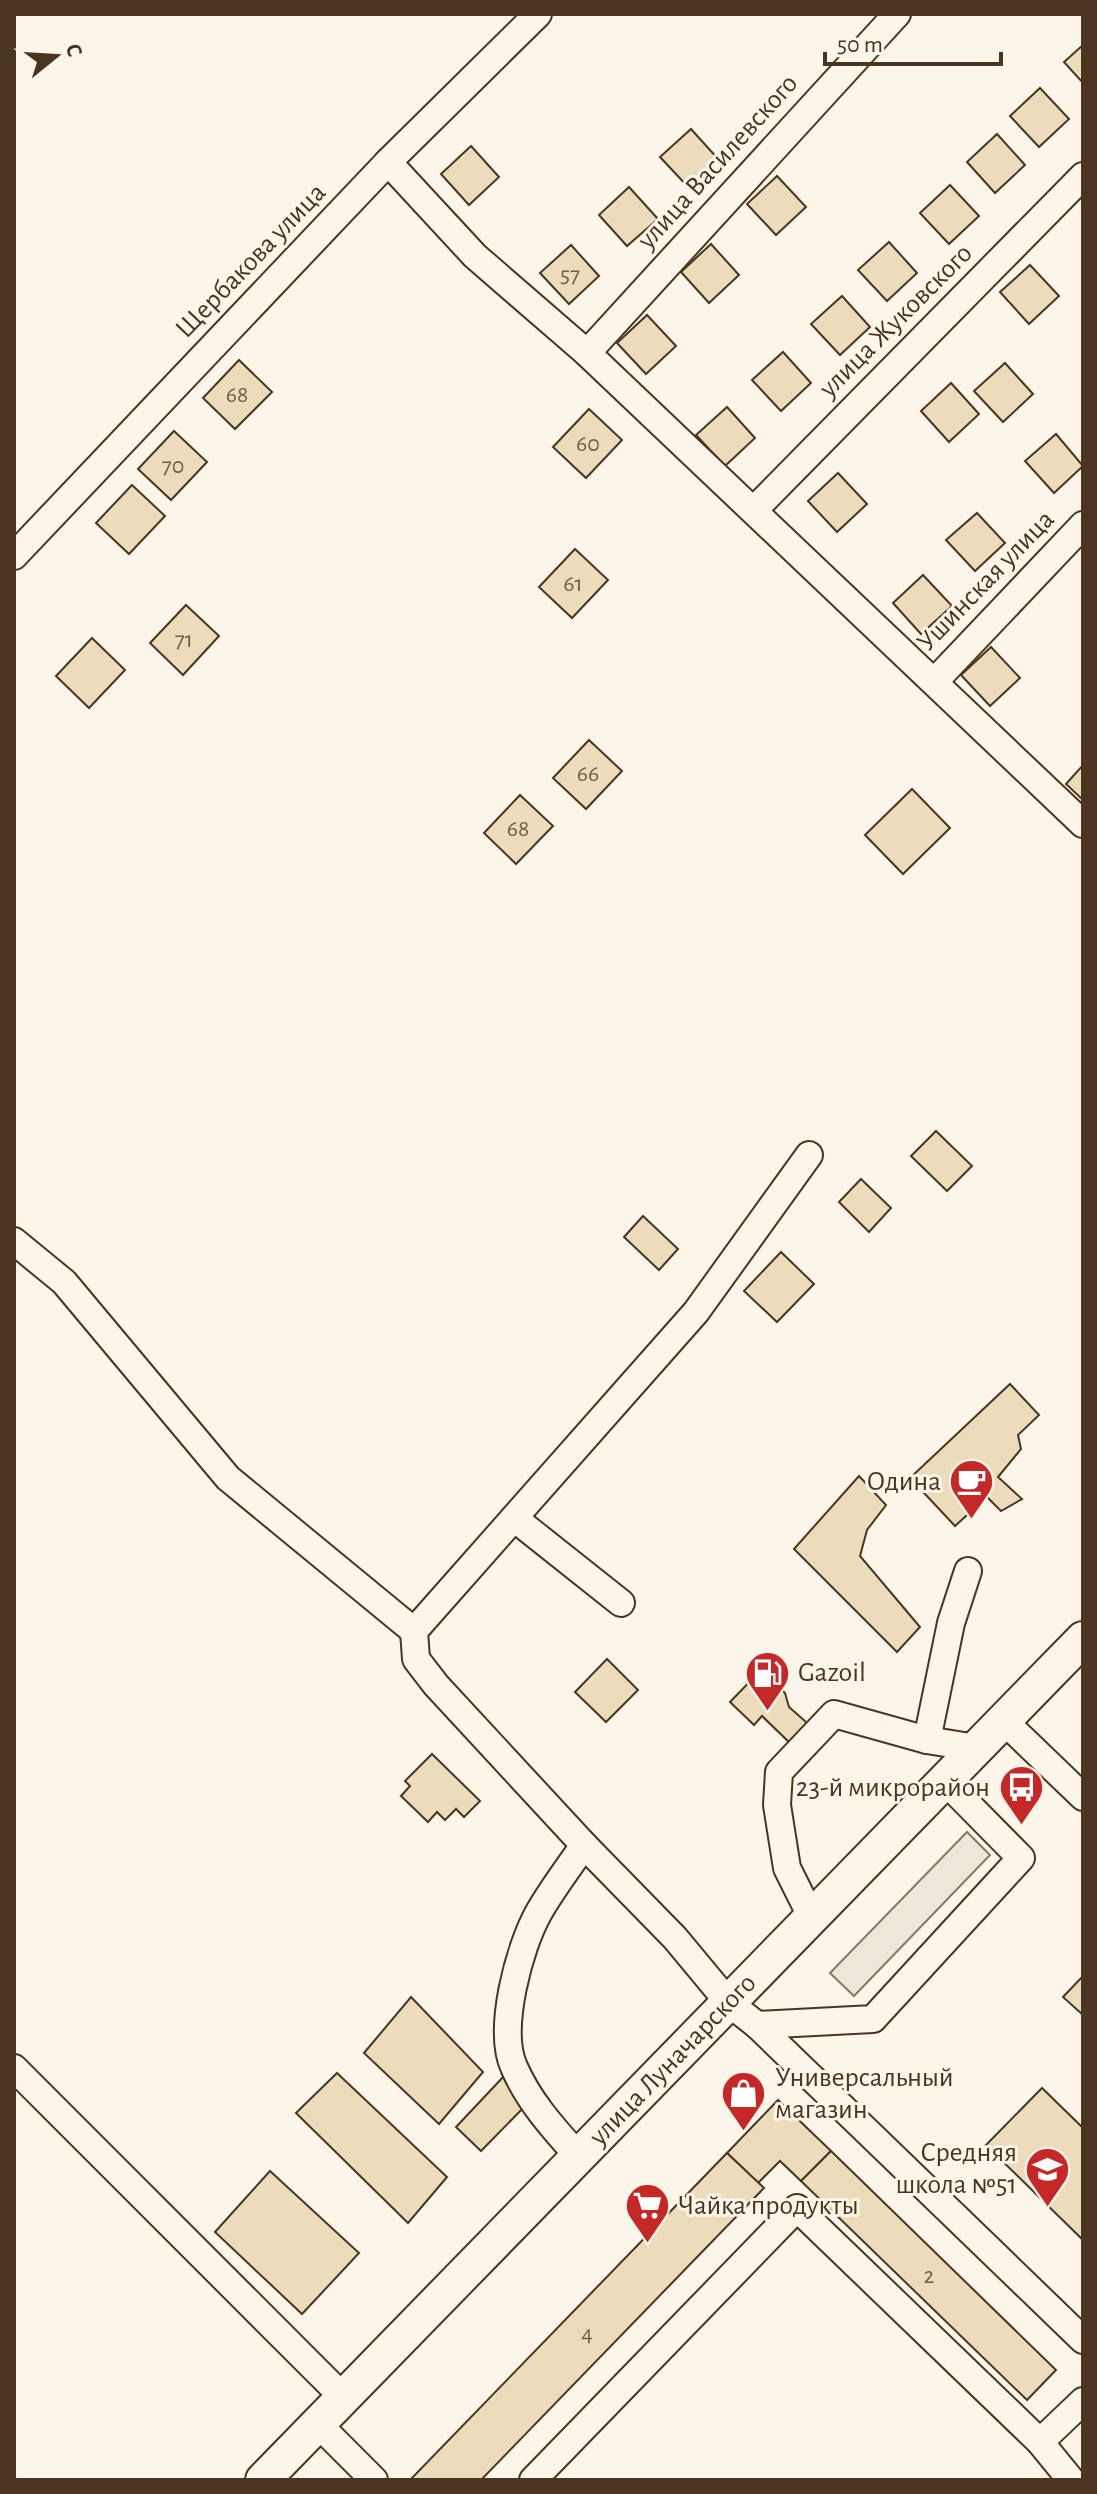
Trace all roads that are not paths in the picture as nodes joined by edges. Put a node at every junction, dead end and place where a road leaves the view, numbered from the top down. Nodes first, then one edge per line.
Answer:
1 (538, 14) edge
2 (897, 14) edge
3 (388, 162) junction
4 (1083, 176) edge
5 (587, 353) junction
6 (754, 510) junction
7 (1083, 525) edge
8 (14, 556) edge
9 (935, 681) junction
10 (1083, 824) edge
11 (809, 1155) dead end
12 (14, 1241) edge
13 (514, 1518) junction
14 (968, 1571) dead end
15 (621, 1603) dead end
16 (414, 1631) junction
17 (1083, 1639) edge
18 (1004, 1721) junction
19 (927, 1740) junction
20 (976, 1748) junction
21 (945, 1781) junction
22 (1083, 1797) edge
23 (584, 1845) junction
24 (812, 1918) junction
25 (729, 2003) junction
26 (757, 2025) junction
27 (14, 2068) edge
28 (579, 2157) junction
29 (1083, 2340) edge
30 (345, 2399) junction
31 (1083, 2401) edge
32 (319, 2425) junction
33 (1040, 2442) junction
34 (263, 2480) edge
35 (374, 2480) edge
36 (533, 2480) edge
37 (1071, 2480) edge

1 - 3 street, Щербакова улица
2 - 5 street, улица Василевского
3 - 5 street
3 - 8 street, Щербакова улица
4 - 6 street, улица Жуковского
5 - 6 street
6 - 9 street
7 - 9 street, Ушинская улица
9 - 10 street
11 - 13 street
12 - 16 street
13 - 15 street
13 - 16 street
14 - 19 street
16 - 23 street
17 - 18 main road, улица Луначарского
18 - 20 main road, улица Луначарского
18 - 22 street
19 - 20 street
19 - 24 street
20 - 21 main road, улица Луначарского
21 - 24 main road, улица Луначарского
21 - 26 street
23 - 25 street
23 - 28 street
24 - 25 main road, улица Луначарского
25 - 26 street
25 - 28 main road, улица Луначарского
26 - 29 street
27 - 30 street
28 - 30 main road, улица Луначарского
30 - 32 main road, улица Луначарского
31 - 33 street
32 - 34 main road, улица Луначарского
32 - 35 street
33 - 36 street
33 - 37 street

